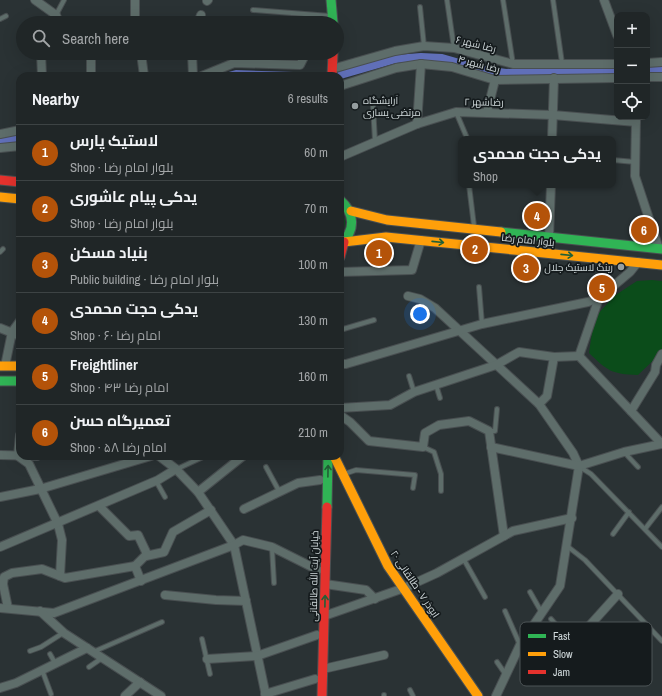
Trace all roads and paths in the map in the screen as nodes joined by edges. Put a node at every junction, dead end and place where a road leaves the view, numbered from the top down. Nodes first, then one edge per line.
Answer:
1 (35, 0) edge
2 (64, 0) edge
3 (135, 0) edge
4 (331, 0) edge
5 (447, 0) edge
6 (503, 0) edge
7 (553, 0) edge
8 (604, 0) edge
9 (420, 8) dead end
10 (253, 10) dead end
11 (56, 15) joint
12 (6, 16) dead end
13 (136, 16) edge
14 (300, 16) edge
15 (332, 16) edge
16 (0, 19) edge
17 (614, 27) edge
18 (424, 46) junction
19 (454, 48) junction
20 (41, 60) edge
21 (91, 60) edge
22 (142, 60) edge
23 (192, 60) edge
24 (302, 60) edge
25 (333, 60) edge
26 (662, 62) edge
27 (562, 63) junction
28 (650, 63) edge
29 (421, 64) junction
30 (512, 64) junction
31 (614, 64) edge
32 (42, 72) edge
33 (91, 72) edge
34 (143, 72) edge
35 (193, 72) edge
36 (212, 72) edge
37 (332, 72) edge
38 (335, 72) edge
39 (650, 77) edge
40 (662, 77) edge
41 (554, 78) junction
42 (614, 78) edge
43 (495, 80) junction
44 (344, 85) edge
45 (373, 106) dead end
46 (456, 112) junction
47 (487, 112) junction
48 (553, 115) junction
49 (614, 118) edge
50 (636, 120) edge
51 (417, 124) junction
52 (16, 131) edge
53 (0, 134) edge
54 (466, 136) edge
55 (552, 136) edge
56 (375, 141) junction
57 (16, 146) edge
58 (0, 148) edge
59 (344, 155) edge
60 (616, 160) edge
61 (635, 162) junction
62 (0, 180) edge
63 (16, 182) edge
64 (469, 188) edge
65 (551, 188) edge
66 (0, 197) edge
67 (16, 199) edge
68 (344, 203) edge
69 (351, 211) junction
70 (387, 220) junction
71 (474, 229) junction
72 (386, 237) junction
73 (549, 237) junction
74 (421, 240) junction
75 (344, 241) edge
76 (344, 243) edge
77 (660, 249) edge
78 (638, 262) junction
79 (662, 265) edge
80 (344, 272) edge
81 (479, 287) dead end
82 (408, 296) dead end
83 (600, 298) junction
84 (374, 320) dead end
85 (482, 324) junction
86 (16, 326) edge
87 (0, 328) edge
88 (344, 329) edge
89 (459, 330) junction
90 (12, 332) junction
91 (16, 334) edge
92 (662, 354) edge
93 (579, 356) junction
94 (554, 357) junction
95 (344, 364) edge
96 (496, 365) junction
97 (2, 366) edge
98 (16, 366) edge
99 (409, 376) dead end
100 (0, 381) edge
101 (16, 381) edge
102 (436, 385) junction
103 (414, 392) junction
104 (440, 398) dead end
105 (539, 404) junction
106 (344, 408) edge
107 (498, 409) dead end
108 (631, 411) junction
109 (344, 418) edge
110 (489, 431) junction
111 (662, 444) edge
112 (423, 447) junction
113 (491, 447) junction
114 (624, 452) junction
115 (0, 455) edge
116 (16, 456) edge
117 (24, 460) edge
118 (138, 460) edge
119 (164, 460) edge
120 (196, 460) edge
121 (238, 460) edge
122 (321, 460) edge
123 (328, 460) edge
124 (336, 460) edge
125 (580, 466) junction
126 (266, 467) dead end
127 (638, 467) dead end
128 (176, 469) junction
129 (344, 474) junction
130 (320, 480) junction
131 (156, 481) junction
132 (413, 488) dead end
133 (40, 489) junction
134 (279, 491) junction
135 (441, 491) dead end
136 (198, 492) junction
137 (0, 497) edge
138 (165, 497) dead end
139 (99, 506) junction
140 (662, 507) edge
141 (244, 509) dead end
142 (211, 510) junction
143 (628, 512) junction
144 (572, 518) junction
145 (58, 524) junction
146 (645, 529) junction
147 (613, 534) dead end
148 (504, 536) junction
149 (234, 545) junction
150 (567, 546) junction
151 (0, 547) edge
152 (662, 547) edge
153 (272, 548) junction
154 (146, 556) junction
155 (463, 558) junction
156 (135, 566) junction
157 (318, 570) junction
158 (60, 576) junction
159 (141, 581) junction
160 (274, 583) dead end
161 (2, 584) edge
162 (325, 584) junction
163 (404, 588) junction
164 (530, 592) dead end
165 (618, 594) junction
166 (165, 595) dead end
167 (485, 597) dead end
168 (375, 598) junction
169 (246, 601) junction
170 (4, 608) edge
171 (40, 611) junction
172 (504, 611) dead end
173 (542, 614) junction
174 (324, 616) junction
175 (551, 619) dead end
176 (162, 622) dead end
177 (536, 622) edge
178 (554, 622) edge
179 (593, 622) edge
180 (644, 622) edge
181 (652, 630) edge
182 (64, 633) junction
183 (316, 635) junction
184 (202, 639) dead end
185 (662, 641) edge
186 (520, 645) joint
187 (90, 650) junction
188 (30, 651) dead end
189 (50, 654) dead end
190 (384, 655) dead end
191 (257, 656) junction
192 (102, 658) junction
193 (207, 659) junction
194 (497, 662) dead end
195 (56, 663) junction
196 (89, 667) dead end
197 (41, 670) junction
198 (323, 670) junction
199 (210, 674) dead end
200 (507, 675) junction
201 (315, 679) junction
202 (140, 682) junction
203 (0, 688) edge
204 (410, 690) dead end
205 (51, 694) dead end
206 (266, 695) edge
207 (125, 696) edge
208 (161, 696) edge
209 (315, 696) edge
210 (322, 696) edge
211 (413, 696) edge
212 (478, 696) edge
213 (496, 696) edge

1 - 11 street
2 - 11 lane
3 - 13 street
4 - 15 main road
5 - 19 lane
6 - 30 lane
7 - 27 lane
8 - 17 street
9 - 18 lane
10 - 14 lane
12 - 16 lane
18 - 19 street, رضا شهر ۶
18 - 38 street, رضا شهر ۶
19 - 30 street, رضا شهر ۶
20 - 32 street
21 - 33 street
22 - 34 street
23 - 35 street
24 - 36 street
25 - 37 main road
26 - 28 street
27 - 30 street, رضا شهر ۶
27 - 31 street, رضا شهر ۶
29 - 43 street, رضا شهر ۴
29 - 44 street, رضا شهر ۴
29 - 51 street
39 - 40 street
41 - 42 street, رضا شهر ۴
41 - 43 street, رضا شهر ۴
41 - 48 street
43 - 47 street
45 - 56 lane
46 - 47 street, رضاشهر ۲
46 - 51 street, رضاشهر ۲
46 - 54 lane
47 - 48 street, رضاشهر ۲
48 - 49 street, رضاشهر ۲
48 - 55 street
50 - 61 street
51 - 56 street, رضاشهر ۲
52 - 53 street
56 - 59 street, رضاشهر ۲
57 - 58 street
60 - 61 lane
61 - 77 street
62 - 63 main road
64 - 71 lane
65 - 73 street
66 - 67 main road
68 - 69 main road
69 - 70 main road, بلوار امام رضا
69 - 75 main road
70 - 71 main road, بلوار امام رضا
70 - 72 main road
71 - 73 main road, بلوار امام رضا
72 - 74 main road, بلوار امام رضا
72 - 76 main road, بلوار امام رضا
73 - 77 main road, بلوار امام رضا
74 -> 78 main road, بلوار امام رضا
74 - 80 street
78 - 79 main road, بلوار امام رضا
78 - 83 street
81 - 85 lane
82 - 89 street
83 - 85 street
83 - 93 street
84 - 88 lane
85 - 89 street
86 - 90 street
87 - 90 street
89 - 95 street
89 - 96 street
90 - 91 street
90 - 97 street
92 - 108 street
93 - 94 street
93 - 108 street
94 - 96 street
94 - 105 street
96 - 102 street
96 - 105 street
97 - 98 main road
99 - 103 lane
100 - 101 main road
102 - 103 street
102 - 104 lane
103 - 106 street
105 - 125 street
107 - 110 lane
108 - 111 street
109 - 112 street
110 - 112 street
110 - 113 street
111 - 114 street
112 - 135 lane
113 - 125 street
113 - 148 street
114 - 125 street
114 - 127 lane
115 - 116 street
117 - 133 street
118 - 133 street
119 - 128 street
120 - 128 lane
121 - 136 street
122 - 130 main road, خیابان آیت الله طالقانی
162 -> 123 main road, خیابان آیت الله طالقانی
124 - 129 main road, ابوذر ۷ - طالقانی ۲۰
125 - 143 lane
125 - 144 street
126 - 134 lane
128 - 131 street
128 - 136 street
129 - 132 lane
129 - 163 main road, ابوذر ۷ - طالقانی ۲۰
130 - 134 street
130 - 157 main road, خیابان آیت الله طالقانی
131 - 138 lane
131 - 139 street
133 - 137 street
133 - 145 street
134 - 141 street
136 - 142 street
139 - 145 street
139 - 154 street
140 - 146 lane
142 - 149 street
142 - 154 street
143 - 146 lane
143 - 147 lane
144 - 148 street
144 - 150 street
145 - 151 street
145 - 158 street
146 - 152 lane
148 - 155 street
149 - 153 street
149 - 159 street
149 - 169 street
150 - 165 lane
150 - 173 street
153 - 157 street
153 - 160 lane
154 - 156 street
155 - 163 street
155 - 167 lane
156 - 158 street
156 - 159 street
157 - 183 main road, خیابان آیت الله طالقانی
158 - 161 street
159 - 171 street
161 - 170 street
162 - 168 street
174 -> 162 main road, خیابان آیت الله طالقانی
163 - 168 street
163 - 212 main road, ابوذر ۷ - طالقانی ۲۰
164 - 173 lane
165 - 179 street
165 - 180 lane
166 - 169 street
168 - 174 street
169 - 191 street
170 - 171 street
171 - 182 street
172 - 186 lane
173 - 177 street
174 - 198 main road, خیابان آیت الله طالقانی
175 - 178 lane
176 - 187 lane
181 - 185 lane
182 - 187 street
182 - 188 lane
183 - 191 street
183 - 201 main road, خیابان آیت الله طالقانی
184 - 193 lane
186 - 200 street
187 - 192 street
187 - 195 street
189 - 195 lane
190 - 198 street
191 - 193 street
191 - 206 street
192 - 196 lane
192 - 202 street
193 - 199 lane
194 - 200 lane
195 - 197 street
197 - 203 street
197 - 205 lane
198 - 210 main road, خیابان آیت الله طالقانی
200 - 213 street
201 - 206 street
201 - 209 main road, خیابان آیت الله طالقانی
202 - 207 street
202 - 208 street
204 - 211 lane

